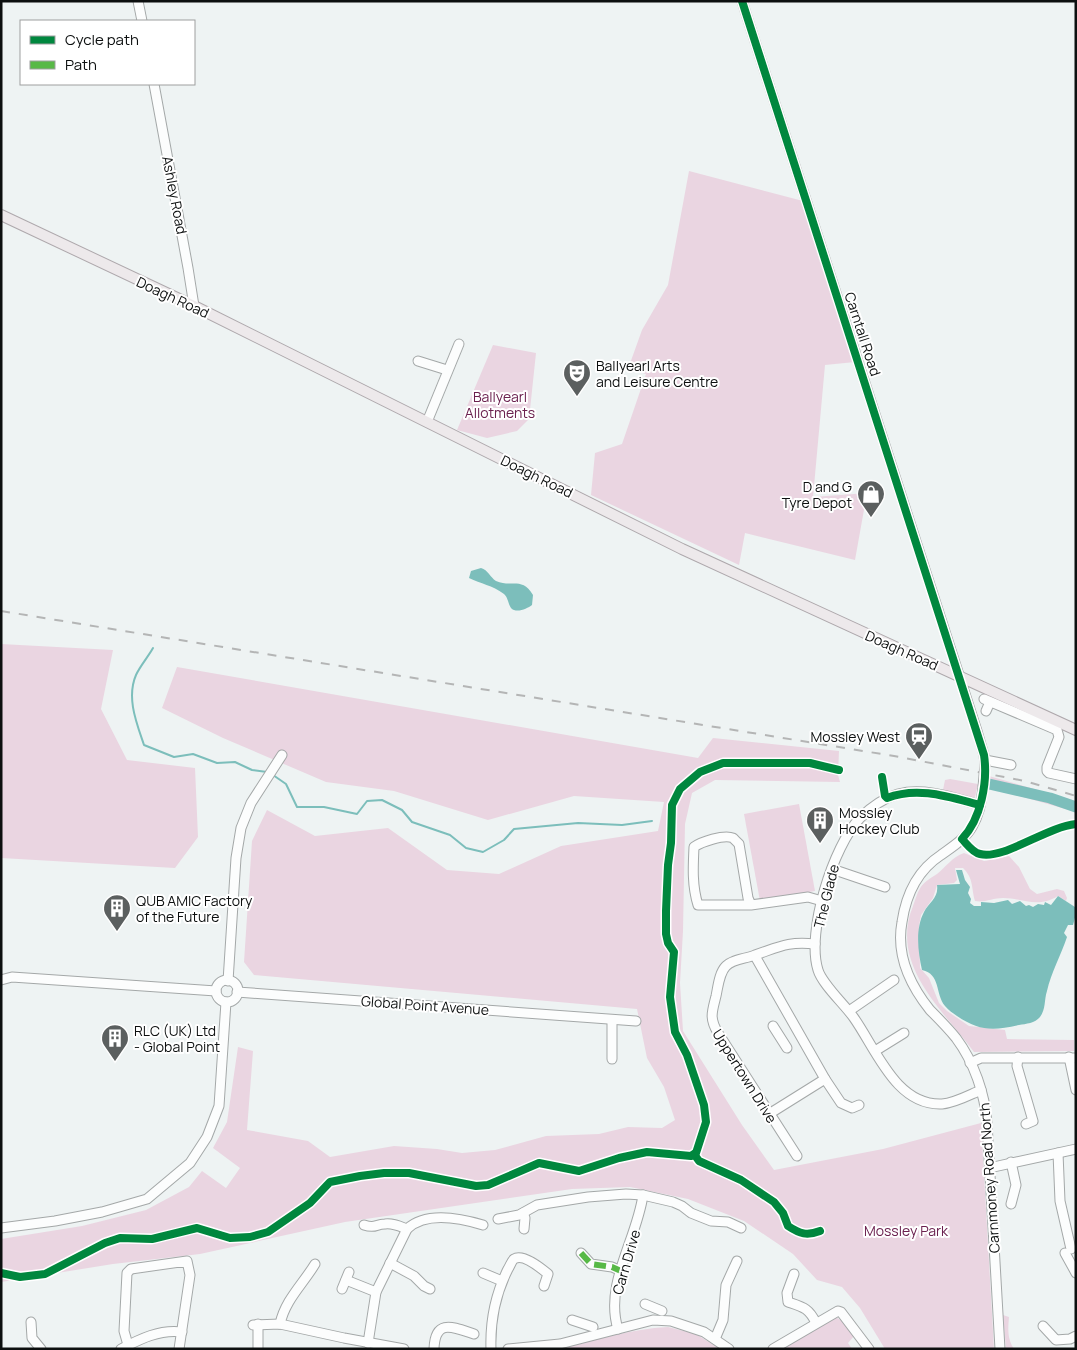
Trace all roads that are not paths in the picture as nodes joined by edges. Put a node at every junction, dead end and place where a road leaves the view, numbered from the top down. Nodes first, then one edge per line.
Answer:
1 (138, 1) edge
2 (742, 1) edge
3 (142, 20) edge
4 (154, 85) edge
5 (1, 215) edge
6 (194, 306) junction
7 (459, 344) dead end
8 (418, 361) dead end
9 (447, 370) junction
10 (427, 422) junction
11 (958, 675) junction
12 (986, 711) dead end
13 (1076, 730) edge
14 (282, 755) dead end
15 (985, 762) junction
16 (1012, 766) dead end
17 (1076, 780) edge
18 (980, 805) junction
19 (832, 869) junction
20 (885, 887) dead end
21 (822, 901) junction
22 (751, 905) junction
23 (815, 944) junction
24 (754, 956) junction
25 (1, 980) edge
26 (894, 980) dead end
27 (228, 981) junction
28 (216, 991) junction
29 (237, 992) junction
30 (226, 1002) junction
31 (850, 1011) junction
32 (612, 1020) junction
33 (636, 1021) dead end
34 (773, 1026) dead end
35 (795, 1028) junction
36 (904, 1033) dead end
37 (782, 1039) junction
38 (787, 1048) dead end
39 (875, 1051) junction
40 (1018, 1057) junction
41 (1072, 1057) edge
42 (612, 1059) dead end
43 (970, 1063) junction
44 (825, 1080) junction
45 (981, 1090) junction
46 (1076, 1090) edge
47 (859, 1105) dead end
48 (769, 1114) junction
49 (1026, 1124) dead end
50 (1076, 1149) edge
51 (1058, 1153) junction
52 (797, 1156) dead end
53 (1011, 1162) junction
54 (989, 1168) junction
55 (643, 1195) junction
56 (1011, 1204) dead end
57 (523, 1213) junction
58 (498, 1219) dead end
59 (364, 1225) dead end
60 (483, 1225) dead end
61 (1, 1228) edge
62 (741, 1228) dead end
63 (407, 1229) junction
64 (524, 1229) dead end
65 (581, 1253) dead end
66 (737, 1261) dead end
67 (390, 1263) junction
68 (315, 1264) dead end
69 (621, 1271) junction
70 (483, 1273) dead end
71 (1076, 1273) edge
72 (794, 1274) dead end
73 (346, 1281) dead end
74 (502, 1281) junction
75 (544, 1286) dead end
76 (430, 1289) dead end
77 (376, 1292) junction
78 (646, 1304) dead end
79 (653, 1320) junction
80 (31, 1322) dead end
81 (816, 1323) junction
82 (280, 1324) junction
83 (1043, 1326) dead end
84 (593, 1327) dead end
85 (618, 1329) junction
86 (182, 1332) junction
87 (474, 1334) dead end
88 (1076, 1336) edge
89 (344, 1338) junction
90 (582, 1338) junction
91 (715, 1338) junction
92 (368, 1342) junction
93 (125, 1347) edge
94 (41, 1349) edge
95 (179, 1349) edge
96 (258, 1349) edge
97 (342, 1349) edge
98 (404, 1349) edge
99 (434, 1349) edge
100 (491, 1349) edge
101 (508, 1349) edge
102 (729, 1349) edge
103 (773, 1349) edge
104 (869, 1349) edge
105 (1000, 1349) edge

1 - 3 street
2 - 11 street, Carntall Road
4 - 6 street, Ashley Road
5 - 6 main road, Doagh Road
6 - 10 main road, Doagh Road
7 - 9 street
8 - 9 street
9 - 10 street
10 - 11 main road, Doagh Road
11 - 13 main road, Doagh Road
11 - 15 street, Carnmoney Road North
12 - 17 street
14 - 27 street
15 - 16 street
15 - 18 street, Carnmoney Road North, bridge
18 - 19 street, The Glade
18 - 43 street, Carnmoney Road North
19 - 20 street
19 - 21 street, The Glade
21 - 22 street
21 - 23 street, The Glade
22 - 22 street
23 - 24 street, Uppertown Drive
23 - 31 street, The Glade
24 - 35 street
24 - 48 street, Uppertown Drive
25 - 28 street
26 - 31 street
27 - 28 street
27 - 29 street
28 - 30 street
29 - 30 street
29 - 32 street, Global Point Avenue
30 - 61 street
31 - 39 street, The Glade
32 - 33 street, Global Point Avenue
32 - 42 street
34 - 37 street
35 - 37 street
35 - 44 street
36 - 39 street
37 - 38 street
39 - 45 street, The Glade
40 - 41 street
40 - 43 street
40 - 49 street
41 - 46 street
43 - 45 street, Carnmoney Road North
44 - 47 street
44 - 48 street
45 - 54 street, Carnmoney Road North
48 - 52 street, Uppertown Drive
50 - 51 street
51 - 53 street
51 - 71 street
53 - 54 street
53 - 56 street
54 - 105 street, Carnmoney Road North
55 - 57 street
55 - 62 street
55 - 69 street, Carn Drive
57 - 58 street
57 - 64 street
59 - 63 street
60 - 63 street
63 - 67 street
65 - 69 street
66 - 91 street
67 - 76 street
67 - 77 street
68 - 82 street
69 - 85 street, Carn Drive
70 - 74 street
72 - 81 street
73 - 77 street
74 - 75 street
74 - 100 street
77 - 92 street
78 - 79 street
79 - 85 street
79 - 91 street
80 - 94 street
81 - 103 street
81 - 104 street
82 - 89 street
82 - 96 street
83 - 88 street
84 - 90 street
85 - 90 street
86 - 93 street
86 - 93 street
86 - 95 street
87 - 99 street
89 - 92 street
89 - 97 street
90 - 101 street
91 - 102 street
92 - 98 street

